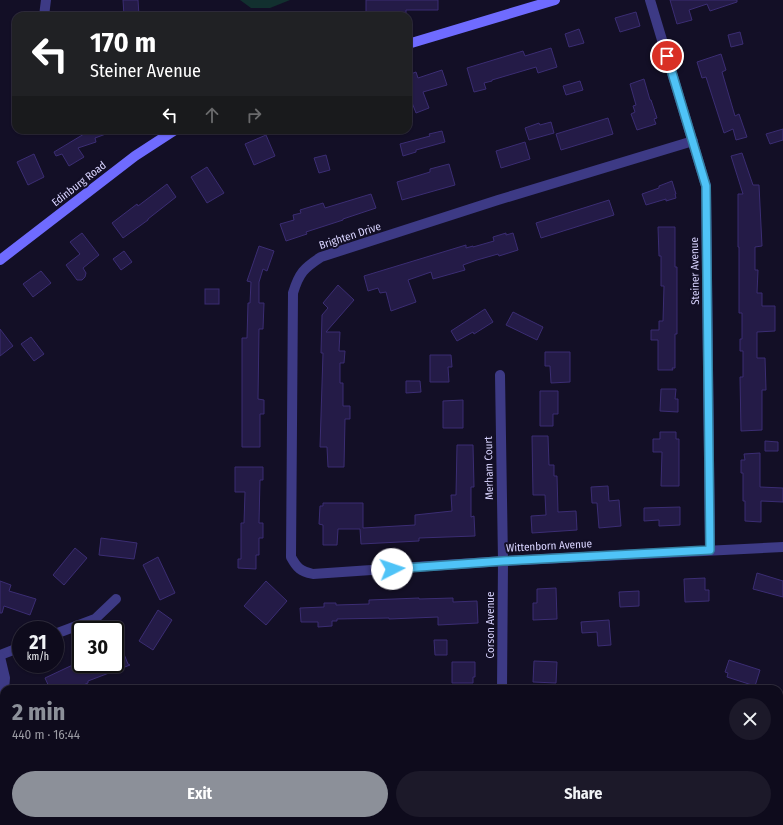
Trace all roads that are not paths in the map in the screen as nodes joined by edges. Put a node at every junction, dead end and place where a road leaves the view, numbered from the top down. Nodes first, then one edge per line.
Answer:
1 (46, 0) edge
2 (555, 0) edge
3 (650, 0) edge
4 (44, 12) edge
5 (412, 43) edge
6 (169, 134) edge
7 (692, 141) junction
8 (0, 260) edge
9 (500, 375) dead end
10 (783, 547) edge
11 (710, 550) junction
12 (503, 561) junction
13 (296, 566) joint
14 (116, 599) dead end
15 (64, 631) edge
16 (12, 651) edge
17 (0, 656) edge
18 (4, 685) edge
19 (502, 685) edge

1 - 4 street
2 - 5 main road
3 - 7 street, Steiner Avenue
6 - 8 main road, Edinburg Road
7 - 11 street, Steiner Avenue
7 - 13 street, Brighten Drive
9 - 12 street, Merham Court
10 - 11 street, Wittenborn Avenue
11 - 12 street, Wittenborn Avenue
12 - 13 street, Wittenborn Avenue
12 - 19 street, Corson Avenue
14 - 15 street
16 - 17 street
17 - 18 street

